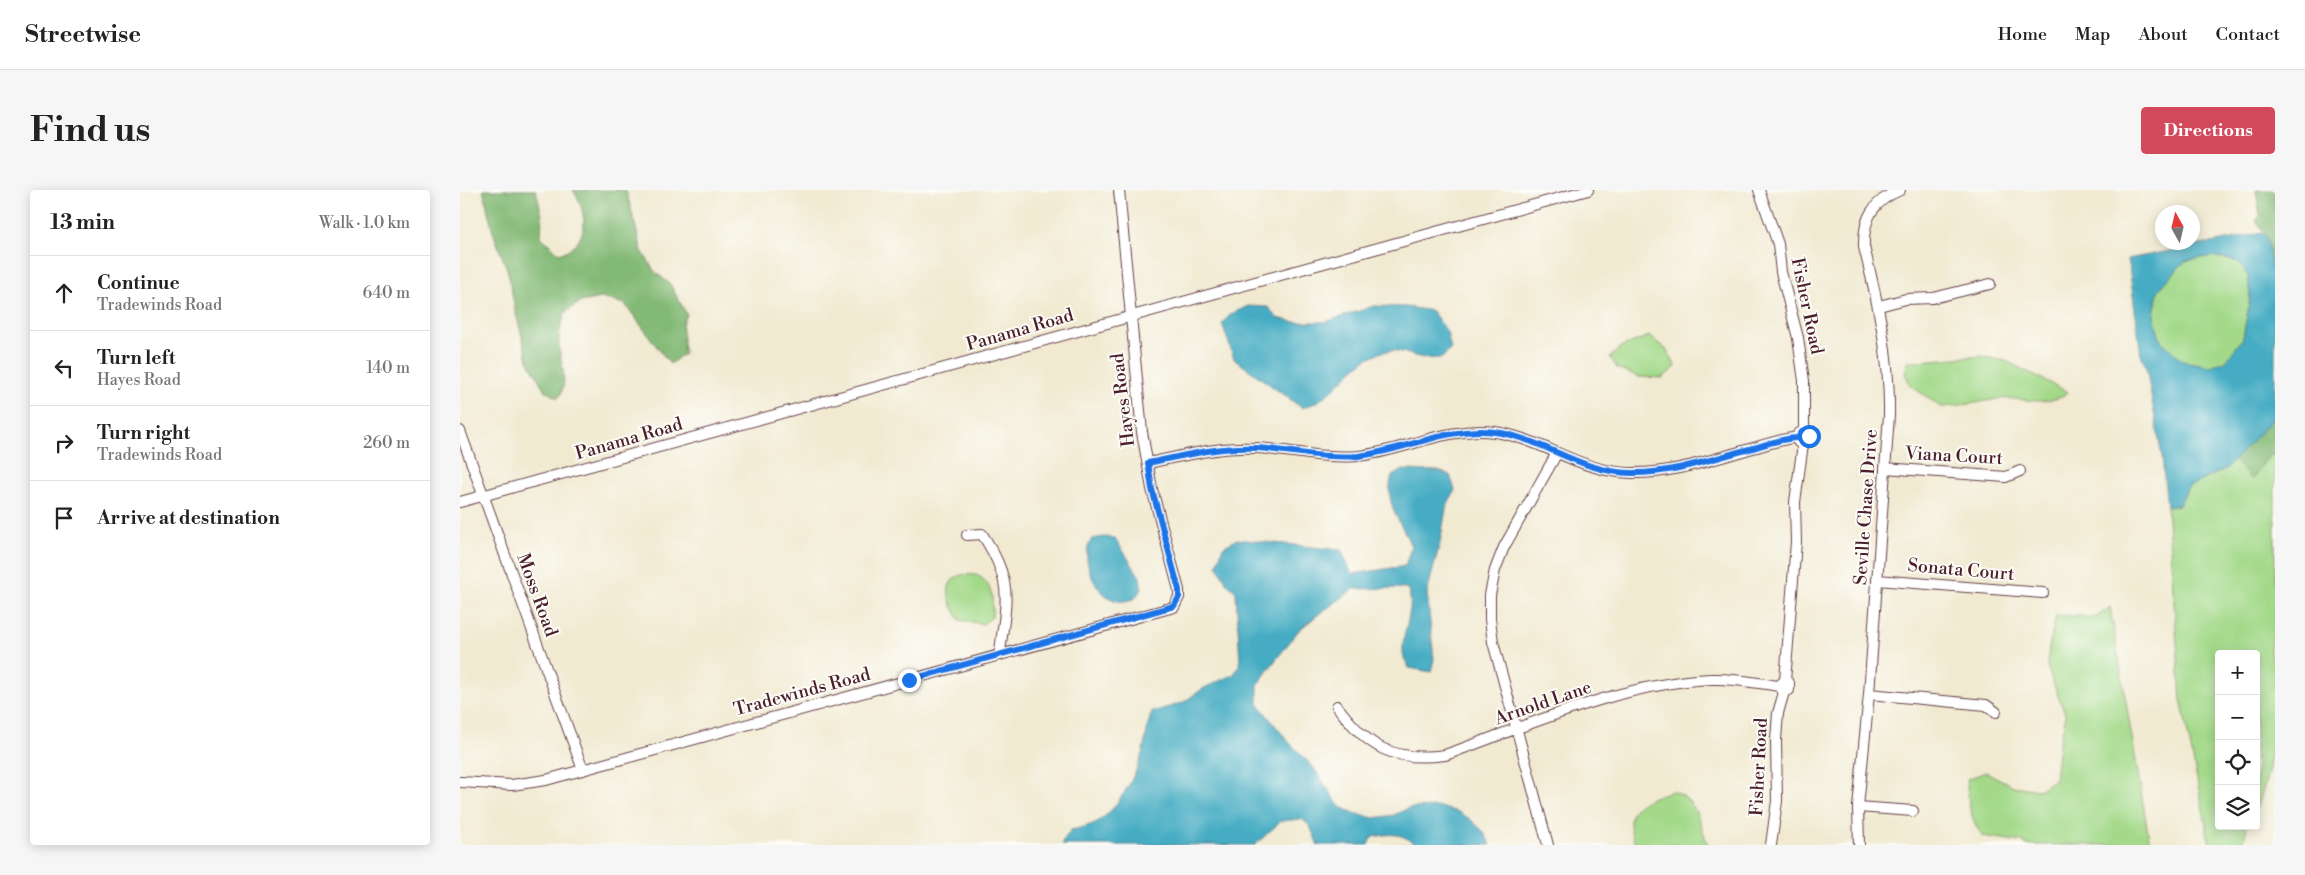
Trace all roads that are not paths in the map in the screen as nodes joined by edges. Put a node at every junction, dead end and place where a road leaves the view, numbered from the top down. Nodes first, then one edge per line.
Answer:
1 (1119, 190) edge
2 (1588, 190) edge
3 (1759, 190) edge
4 (1900, 190) edge
5 (1990, 284) dead end
6 (1879, 306) junction
7 (1131, 316) junction
8 (460, 431) edge
9 (1801, 438) junction
10 (1557, 453) junction
11 (1148, 463) junction
12 (1885, 468) junction
13 (2020, 472) dead end
14 (484, 496) junction
15 (460, 502) edge
16 (967, 535) dead end
17 (1877, 580) junction
18 (2043, 593) dead end
19 (1178, 602) joint
20 (1000, 655) junction
21 (1782, 687) junction
22 (1869, 694) junction
23 (1337, 706) dead end
24 (1996, 712) dead end
25 (1516, 730) junction
26 (583, 770) junction
27 (460, 782) edge
28 (1858, 807) junction
29 (1913, 811) dead end
30 (1548, 845) edge
31 (1771, 845) edge
32 (1859, 845) edge

1 - 7 street, Hayes Road
2 - 7 street, Panama Road
3 - 9 street, Fisher Road
4 - 6 street, Seville Chase Drive
5 - 6 street
6 - 12 street, Seville Chase Drive
7 - 11 street, Hayes Road
7 - 14 street, Panama Road
8 - 14 street, Moss Road
9 - 10 street
9 - 21 street, Fisher Road
10 - 11 street
10 - 25 street
11 - 19 street, Hayes Road
12 - 13 street, Viana Court
12 - 17 street, Seville Chase Drive
14 - 15 street, Panama Road
14 - 26 street, Moss Road
16 - 20 street
17 - 18 street, Sonata Court
17 - 22 street, Seville Chase Drive
19 - 20 street, Tradewinds Road
20 - 26 street, Tradewinds Road
21 - 25 street, Arnold Lane
21 - 31 street, Fisher Road
22 - 24 street
22 - 28 street, Seville Chase Drive
23 - 25 street, Arnold Lane
25 - 30 street
26 - 27 street, Tradewinds Road
28 - 29 street
28 - 32 street, Seville Chase Drive

